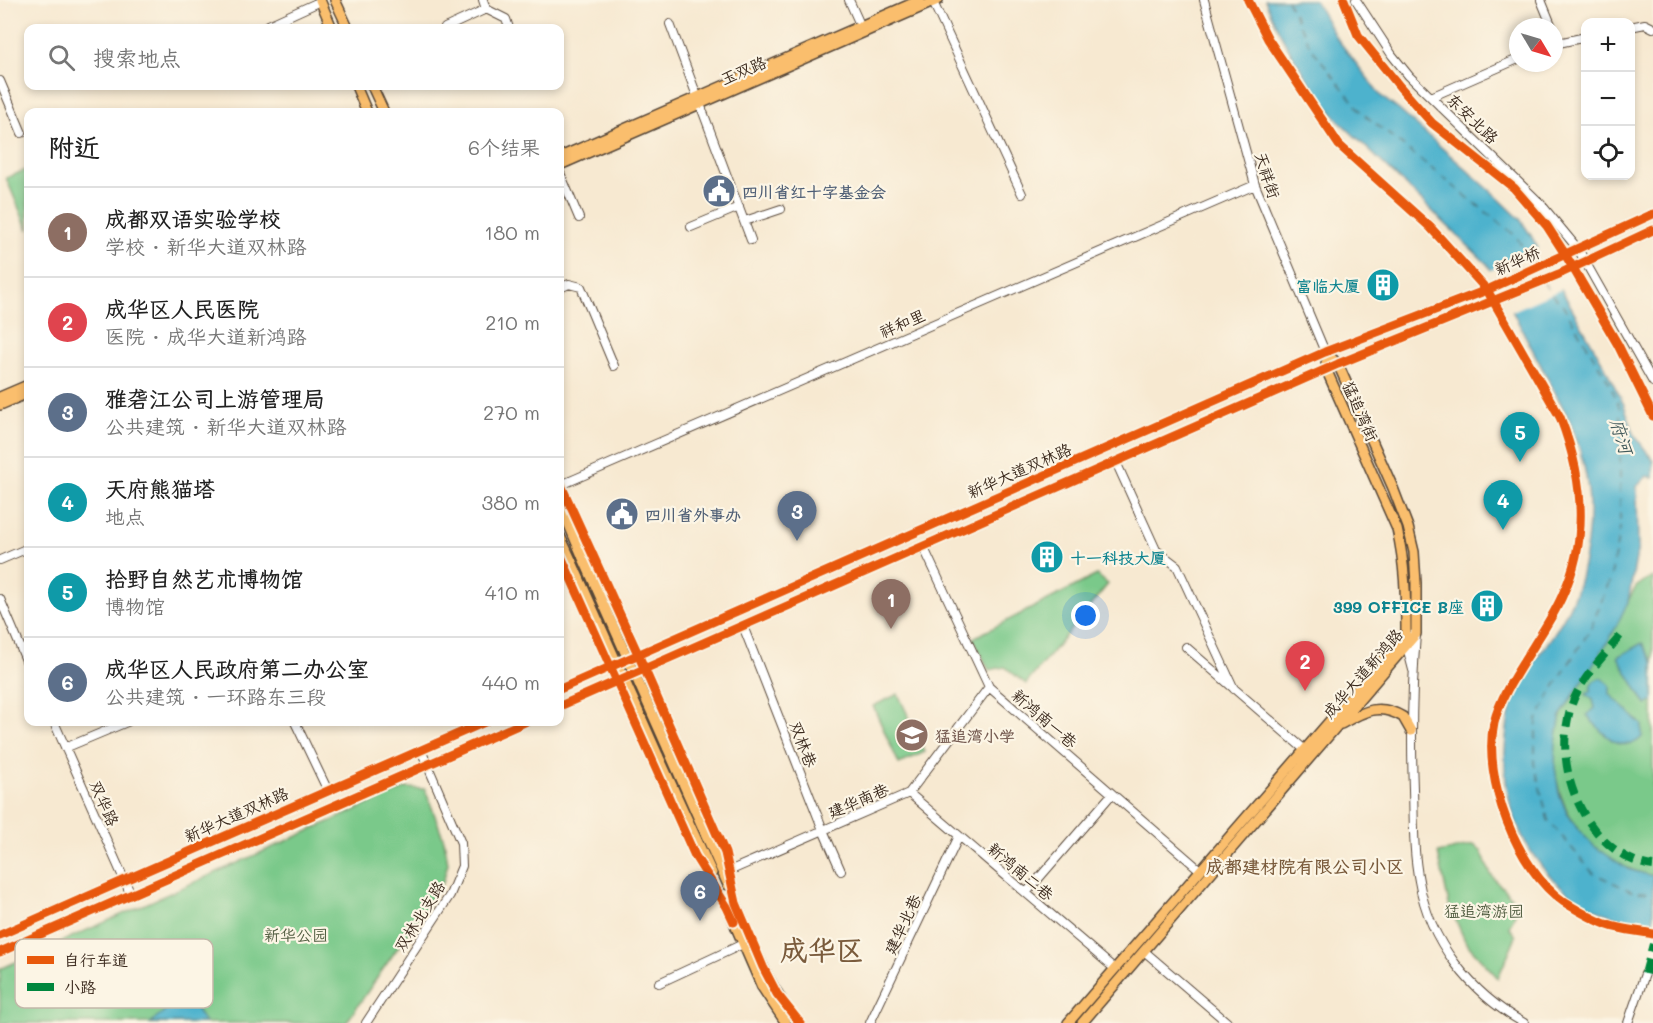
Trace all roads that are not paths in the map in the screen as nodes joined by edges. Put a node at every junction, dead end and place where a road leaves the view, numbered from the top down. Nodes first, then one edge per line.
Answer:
1 (321, 0) edge
2 (335, 0) edge
3 (483, 0) edge
4 (849, 0) edge
5 (920, 0) edge
6 (1204, 0) edge
7 (1356, 0) edge
8 (1541, 0) edge
9 (935, 1) edge
10 (486, 9) junction
11 (1548, 18) edge
12 (270, 24) edge
13 (330, 24) edge
14 (346, 24) edge
15 (454, 24) edge
16 (508, 24) edge
17 (670, 24) dead end
18 (1635, 26) edge
19 (1653, 28) edge
20 (863, 30) junction
21 (1581, 38) edge
22 (1563, 42) edge
23 (1509, 63) edge
24 (0, 81) edge
25 (358, 90) edge
26 (374, 90) edge
27 (1431, 97) junction
28 (700, 100) junction
29 (365, 108) edge
30 (382, 108) edge
31 (22, 133) dead end
32 (564, 155) edge
33 (564, 163) edge
34 (564, 182) edge
35 (1255, 185) junction
36 (1022, 194) dead end
37 (739, 207) junction
38 (781, 209) dead end
39 (1653, 214) edge
40 (579, 218) dead end
41 (744, 221) junction
42 (691, 227) dead end
43 (1653, 230) edge
44 (751, 240) dead end
45 (1578, 249) junction
46 (1586, 262) junction
47 (564, 286) edge
48 (1494, 286) joint
49 (1501, 297) joint
50 (1325, 352) junction
51 (1338, 364) junction
52 (614, 366) dead end
53 (1326, 369) junction
54 (1653, 382) edge
55 (24, 387) edge
56 (24, 395) edge
57 (0, 398) edge
58 (0, 405) edge
59 (1116, 462) junction
60 (564, 482) edge
61 (564, 493) edge
62 (564, 513) edge
63 (564, 545) edge
64 (924, 546) junction
65 (24, 550) edge
66 (0, 560) edge
67 (564, 563) edge
68 (0, 599) edge
69 (743, 626) junction
70 (1406, 633) junction
71 (1416, 634) junction
72 (1406, 645) junction
73 (1186, 647) dead end
74 (638, 654) junction
75 (24, 656) edge
76 (610, 666) junction
77 (645, 669) junction
78 (1413, 670) junction
79 (616, 681) junction
80 (564, 686) edge
81 (989, 687) junction
82 (1234, 689) junction
83 (564, 704) edge
84 (56, 726) edge
85 (118, 726) edge
86 (297, 726) edge
87 (476, 726) edge
88 (516, 726) edge
89 (1336, 726) junction
90 (1411, 731) junction
91 (66, 748) junction
92 (421, 750) junction
93 (1305, 750) junction
94 (427, 764) junction
95 (328, 790) junction
96 (909, 793) junction
97 (1112, 794) junction
98 (823, 830) junction
99 (959, 836) junction
100 (1200, 870) junction
101 (729, 871) junction
102 (841, 872) dead end
103 (125, 880) junction
104 (1026, 893) junction
105 (131, 895) junction
106 (732, 905) junction
107 (0, 935) edge
108 (30, 939) edge
109 (743, 944) junction
110 (15, 945) edge
111 (1144, 951) junction
112 (0, 952) edge
113 (1115, 969) junction
114 (1645, 974) dead end
115 (659, 983) dead end
116 (782, 1022) edge
117 (366, 1023) edge
118 (800, 1023) edge
119 (870, 1023) edge
120 (1068, 1023) edge
121 (1082, 1023) edge
122 (1228, 1023) edge
123 (1524, 1023) edge
124 (1628, 1023) edge

1 - 12 street
1 - 13 main road
2 - 14 main road
3 - 10 street
4 - 20 street
5 - 20 main road, 玉双路
6 - 35 street, 天祥街
7 - 27 street, 东安北路
8 - 11 street
9 - 20 main road, 玉双路
9 - 36 street
10 - 15 street
10 - 16 street
17 - 28 street
18 - 19 street
20 - 28 main road, 玉双路
21 - 22 street
23 - 27 street
24 - 31 street
25 - 29 main road
26 - 30 main road
27 - 45 street, 东安北路
28 - 32 main road, 玉双路
28 - 33 main road, 玉双路
28 - 37 street
34 - 40 street
35 - 50 street, 天祥街
35 - 60 street, 祥和里
37 - 41 street
37 - 42 street
38 - 41 street
39 - 45 main road, 新华桥
41 - 44 street
43 - 46 main road, 新华桥
45 - 46 street, 东安北路
45 - 48 main road, 新华桥
46 - 49 main road, 新华桥
46 - 54 street, 东安北路
47 - 52 street
48 - 50 main road, 新华大道双林路
49 - 51 main road, 新华大道双林路
50 - 51 main road, 猛追湾街
50 - 53 main road, 猛追湾街
50 - 74 main road, 新华大道双林路
51 - 53 main road, 新华大道双林路
51 - 71 main road, 猛追湾街
53 - 59 main road, 新华大道双林路
53 - 70 main road, 猛追湾街
55 - 57 main road
56 - 58 main road
59 - 64 main road, 新华大道双林路
59 - 82 street
61 - 74 main road
62 - 106 main road, bridge
63 - 106 main road, bridge
64 - 69 main road, 新华大道双林路
64 - 81 street, 新鸿南一巷
65 - 66 street
67 - 76 main road
68 - 75 street
69 - 77 main road, 新华大道双林路
69 - 98 street, 双林巷
70 - 71 street, 成华大道新鸿路
70 - 72 street, 猛追湾街
70 - 93 main road, 成华大道新鸿路
71 - 72 main road, 成华大道新鸿路
71 - 78 street, 猛追湾街
72 - 78 street, 猛追湾街
72 - 89 main road, 成华大道新鸿路
73 - 82 street
74 - 76 main road, 新华大道双林路
74 - 77 main road
76 - 79 main road
76 - 80 main road, 新华大道双林路
77 - 79 main road, 新华大道双林路
77 - 101 main road
78 - 90 street, 猛追湾街
79 - 83 main road, 新华大道双林路
79 - 106 main road
81 - 96 street, 建华南巷
81 - 97 street, 新鸿南一巷
82 - 93 street
84 - 91 street, 双华路
85 - 91 street
86 - 95 street
87 - 92 main road, 新华大道双林路
88 - 94 main road, 新华大道双林路
89 - 90 main road
89 - 111 main road, 成华大道新鸿路
90 - 123 street, 猛追湾街
91 - 103 street, 双华路
92 - 94 street, 双林北支路
92 - 95 main road, 新华大道双林路
93 - 100 main road, 成华大道新鸿路
94 - 105 main road, 新华大道双林路
94 - 117 street, 双林北支路
95 - 103 main road, 新华大道双林路
96 - 98 street, 建华南巷
96 - 99 street, 新鸿南二巷
97 - 100 street, 新鸿南一巷
97 - 104 street
98 - 101 street, 建华南巷
98 - 102 street, 双林巷
99 - 104 street, 新鸿南二巷
99 - 119 street, 建华北巷
100 - 113 main road, 成华大道新鸿路
101 - 106 main road
103 - 105 street, 双华路
103 - 107 main road, 新华大道双林路
104 - 113 street, 新鸿南二巷
105 - 108 main road, 新华大道双林路
106 - 109 main road
106 - 118 main road
109 - 115 street
109 - 116 main road
110 - 112 main road, 新华大道双林路
111 - 121 main road, 成华大道新鸿路
111 - 122 street
113 - 120 main road, 成华大道新鸿路
114 - 124 street

